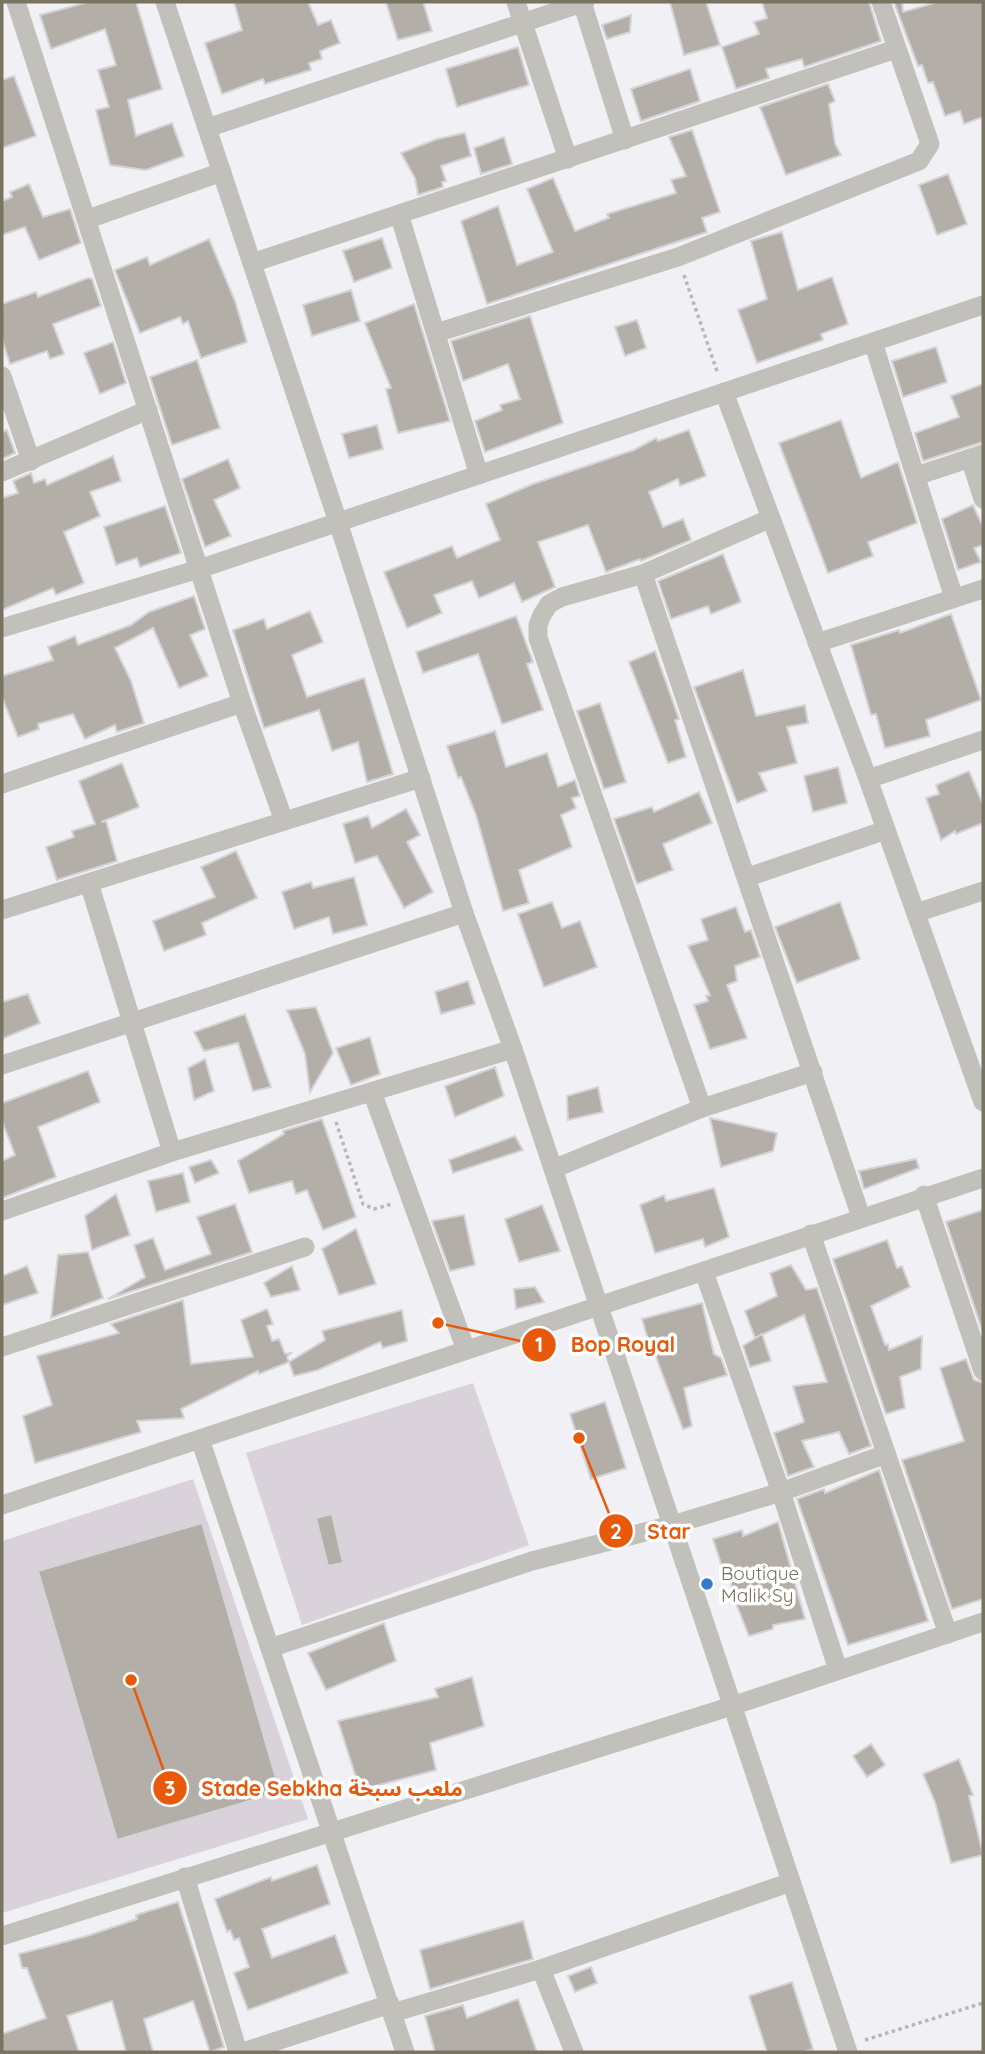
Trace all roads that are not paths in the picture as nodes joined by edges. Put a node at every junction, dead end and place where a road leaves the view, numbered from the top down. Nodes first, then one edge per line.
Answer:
1 (16, 2) edge
2 (165, 2) edge
3 (516, 2) edge
4 (583, 2) edge
5 (881, 2) edge
6 (524, 23) junction
7 (896, 49) junction
8 (208, 128) junction
9 (625, 140) junction
10 (568, 159) junction
11 (222, 172) junction
12 (399, 214) junction
13 (88, 219) junction
14 (252, 263) junction
15 (983, 305) edge
16 (436, 333) junction
17 (873, 342) junction
18 (2, 376) edge
19 (724, 392) junction
20 (148, 410) junction
21 (976, 456) edge
22 (31, 461) junction
23 (2, 472) edge
24 (479, 475) junction
25 (915, 476) junction
26 (983, 499) edge
27 (771, 518) junction
28 (338, 522) junction
29 (199, 569) junction
30 (643, 574) junction
31 (983, 589) edge
32 (954, 598) junction
33 (2, 628) edge
34 (817, 643) junction
35 (242, 703) junction
36 (983, 740) edge
37 (421, 778) junction
38 (868, 779) junction
39 (2, 784) edge
40 (284, 821) junction
41 (887, 830) junction
42 (748, 877) junction
43 (89, 883) junction
44 (983, 891) edge
45 (2, 910) edge
46 (464, 913) junction
47 (916, 913) junction
48 (130, 1023) junction
49 (513, 1049) junction
50 (2, 1065) edge
51 (813, 1072) junction
52 (372, 1092) junction
53 (983, 1102) edge
54 (702, 1108) junction
55 (172, 1152) junction
56 (553, 1169) junction
57 (983, 1178) edge
58 (924, 1195) junction
59 (2, 1211) edge
60 (861, 1217) junction
61 (811, 1234) junction
62 (304, 1247) dead end
63 (704, 1272) junction
64 (599, 1306) junction
65 (2, 1348) edge
66 (466, 1350) junction
67 (983, 1371) edge
68 (200, 1439) junction
69 (886, 1454) junction
70 (781, 1492) junction
71 (2, 1505) edge
72 (672, 1525) junction
73 (983, 1622) edge
74 (948, 1634) junction
75 (270, 1648) junction
76 (838, 1670) junction
77 (732, 1706) junction
78 (331, 1830) junction
79 (185, 1877) junction
80 (791, 1882) junction
81 (2, 1936) edge
82 (541, 1969) junction
83 (391, 2009) junction
84 (842, 2050) edge
85 (240, 2052) edge
86 (405, 2052) edge
87 (575, 2052) edge

1 - 13 street
2 - 8 street
3 - 6 street
4 - 6 street
4 - 9 street
5 - 7 street
6 - 8 street
6 - 10 street
7 - 9 street
7 - 16 street
8 - 11 street
9 - 10 street
10 - 12 street
11 - 13 street
11 - 14 street
12 - 14 street
12 - 16 street
13 - 20 street
14 - 28 street
15 - 17 street
16 - 24 street
17 - 19 street
17 - 25 street
18 - 22 street
19 - 24 street
19 - 27 street
20 - 22 street
20 - 29 street
21 - 25 street
21 - 26 street
22 - 23 street
24 - 28 street
25 - 32 street
27 - 30 street
27 - 34 street
28 - 29 street
28 - 37 street
29 - 33 street
29 - 35 street
30 - 42 street
30 - 54 street
31 - 32 street
32 - 34 street
34 - 38 street
35 - 39 street
35 - 40 street
36 - 38 street
37 - 40 street
37 - 46 street
38 - 41 street
40 - 43 street
41 - 42 street
41 - 47 street
42 - 51 street
43 - 45 street
43 - 48 street
44 - 47 street
46 - 48 street
46 - 49 street
47 - 53 street
48 - 50 street
48 - 55 street
49 - 52 street
49 - 56 street
51 - 54 street
51 - 60 street
52 - 55 street
52 - 66 street
54 - 56 street
55 - 59 street
56 - 64 street
57 - 58 street
58 - 60 street
58 - 67 street
60 - 61 street
61 - 63 street
61 - 69 street
62 - 65 street
63 - 64 street
63 - 70 street
64 - 66 street
64 - 72 street
66 - 68 street
68 - 71 street
68 - 75 street
69 - 70 street
69 - 74 street
70 - 72 street
70 - 76 street
72 - 75 street
72 - 77 street
73 - 74 street
74 - 76 street
75 - 78 street
76 - 77 street
77 - 78 street
77 - 80 street
78 - 79 street
78 - 83 street
79 - 81 street
79 - 85 street
80 - 82 street
80 - 84 street
82 - 83 street
82 - 87 street
83 - 85 street
83 - 86 street

